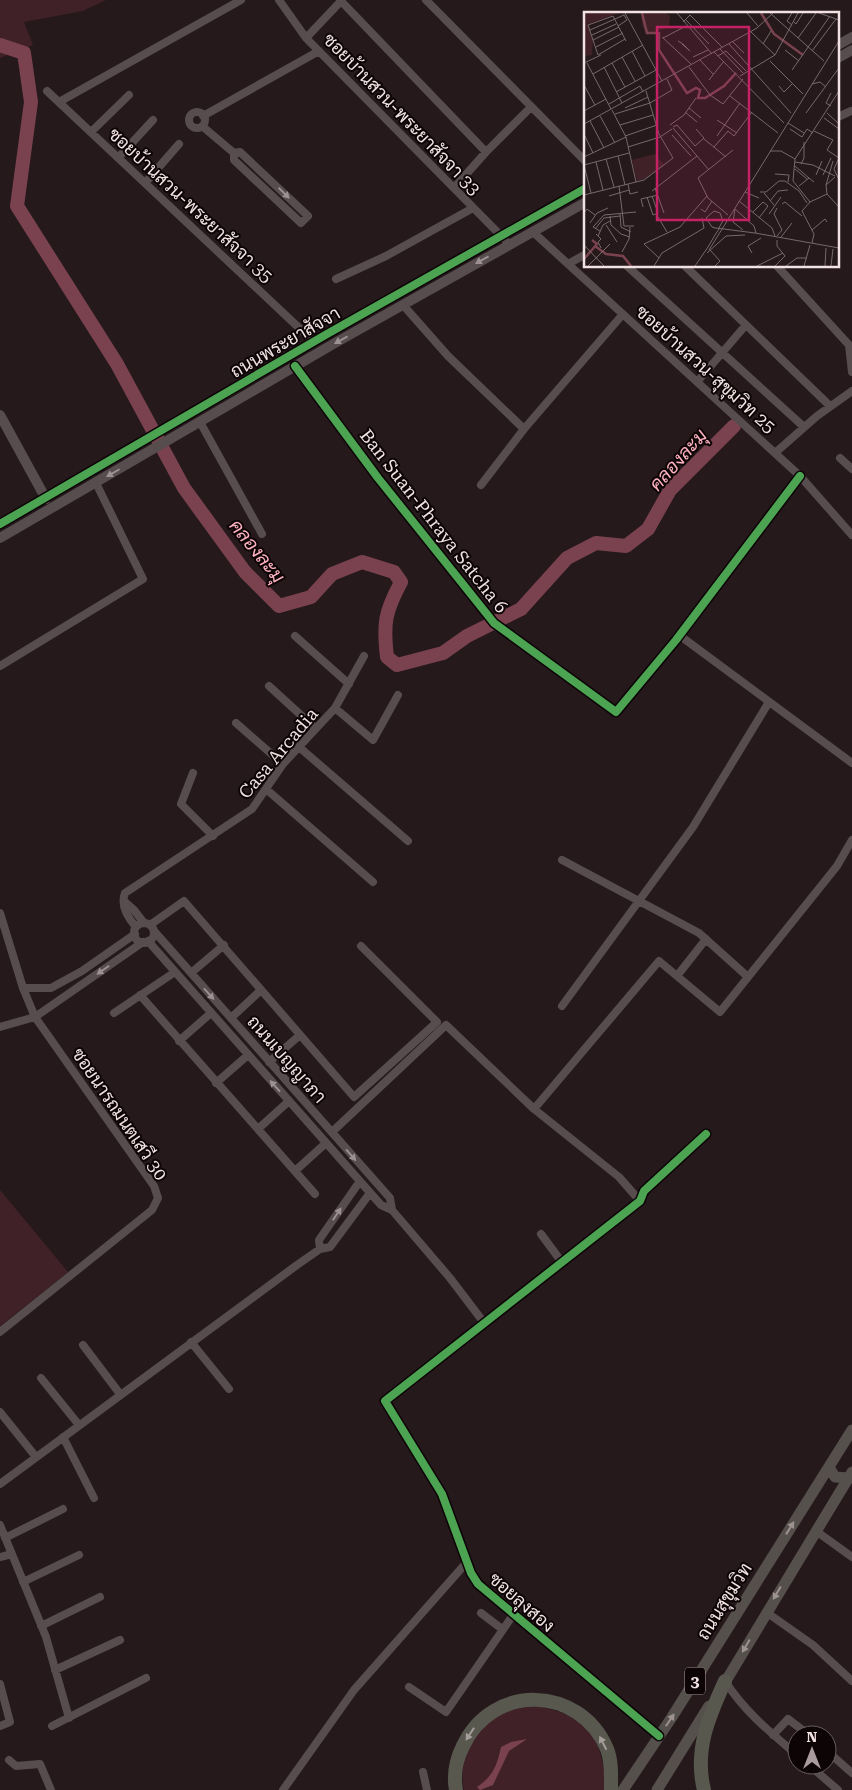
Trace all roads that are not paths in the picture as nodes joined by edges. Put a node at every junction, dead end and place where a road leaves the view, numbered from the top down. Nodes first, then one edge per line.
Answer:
1 (241, 0) edge
2 (279, 0) edge
3 (341, 0) edge
4 (426, 0) edge
5 (852, 37) edge
6 (306, 38) junction
7 (840, 44) edge
8 (852, 50) edge
9 (319, 51) junction
10 (840, 57) edge
11 (47, 91) dead end
12 (129, 94) dead end
13 (59, 102) junction
14 (531, 107) junction
15 (845, 114) edge
16 (203, 116) junction
17 (153, 120) dead end
18 (852, 121) edge
19 (202, 126) junction
20 (91, 132) junction
21 (179, 144) dead end
22 (486, 152) junction
23 (234, 153) junction
24 (118, 158) junction
25 (584, 160) edge
26 (266, 176) junction
27 (145, 183) junction
28 (259, 184) junction
29 (454, 188) junction
30 (584, 189) edge
31 (584, 205) edge
32 (473, 208) junction
33 (533, 232) junction
34 (501, 236) junction
35 (510, 245) junction
36 (584, 255) edge
37 (568, 264) junction
38 (629, 268) edge
39 (687, 268) edge
40 (780, 268) edge
41 (336, 279) dead end
42 (403, 305) junction
43 (623, 314) junction
44 (354, 319) junction
45 (744, 326) junction
46 (360, 329) junction
47 (314, 342) junction
48 (721, 353) junction
49 (295, 366) junction
50 (852, 372) edge
51 (697, 382) junction
52 (852, 391) edge
53 (830, 406) junction
54 (0, 415) edge
55 (200, 422) junction
56 (804, 427) junction
57 (524, 429) junction
58 (775, 453) junction
59 (840, 458) dead end
60 (852, 469) edge
61 (800, 476) junction
62 (96, 483) junction
63 (481, 485) dead end
64 (46, 499) junction
65 (0, 524) edge
66 (262, 534) dead end
67 (852, 535) edge
68 (0, 538) edge
69 (679, 635) junction
70 (295, 636) dead end
71 (364, 656) dead end
72 (0, 666) edge
73 (349, 684) junction
74 (269, 686) dead end
75 (398, 695) dead end
76 (769, 702) junction
77 (336, 708) junction
78 (236, 723) dead end
79 (316, 728) junction
80 (299, 747) junction
81 (283, 764) junction
82 (852, 764) edge
83 (193, 773) dead end
84 (266, 788) junction
85 (213, 836) junction
86 (852, 840) edge
87 (408, 841) dead end
88 (562, 860) dead end
89 (373, 882) dead end
90 (638, 901) junction
91 (124, 902) junction
92 (0, 913) edge
93 (149, 926) junction
94 (135, 931) junction
95 (706, 940) junction
96 (146, 942) junction
97 (224, 946) junction
98 (361, 946) dead end
99 (82, 971) junction
100 (175, 972) junction
101 (191, 973) junction
102 (676, 976) junction
103 (748, 977) junction
104 (88, 981) junction
105 (23, 988) junction
106 (260, 991) junction
107 (140, 995) junction
108 (562, 1006) dead end
109 (114, 1013) dead end
110 (211, 1013) junction
111 (35, 1017) junction
112 (231, 1018) junction
113 (0, 1027) edge
114 (242, 1031) junction
115 (300, 1035) junction
116 (234, 1038) junction
117 (180, 1041) junction
118 (248, 1055) junction
119 (269, 1062) junction
120 (216, 1083) junction
121 (289, 1101) junction
122 (534, 1110) junction
123 (320, 1120) junction
124 (312, 1127) junction
125 (258, 1130) junction
126 (332, 1132) junction
127 (706, 1134) dead end
128 (326, 1143) junction
129 (295, 1171) junction
130 (360, 1181) junction
131 (370, 1193) junction
132 (315, 1194) dead end
133 (640, 1201) junction
134 (392, 1210) junction
135 (541, 1234) dead end
136 (320, 1248) junction
137 (561, 1261) junction
138 (484, 1324) junction
139 (0, 1332) edge
140 (191, 1342) junction
141 (83, 1345) dead end
142 (41, 1378) dead end
143 (229, 1389) dead end
144 (120, 1394) junction
145 (0, 1412) edge
146 (79, 1425) junction
147 (852, 1430) edge
148 (63, 1437) junction
149 (36, 1457) junction
150 (829, 1466) junction
151 (850, 1475) edge
152 (0, 1484) edge
153 (94, 1498) dead end
154 (63, 1510) dead end
155 (0, 1525) edge
156 (816, 1531) junction
157 (5, 1538) junction
158 (12, 1554) junction
159 (79, 1555) dead end
160 (0, 1557) edge
161 (852, 1557) edge
162 (467, 1562) junction
163 (23, 1582) junction
164 (100, 1597) dead end
165 (481, 1612) dead end
166 (766, 1612) junction
167 (513, 1615) junction
168 (41, 1626) junction
169 (502, 1629) junction
170 (120, 1640) dead end
171 (56, 1670) junction
172 (146, 1678) dead end
173 (725, 1681) junction
174 (852, 1681) edge
175 (0, 1684) edge
176 (409, 1686) dead end
177 (69, 1718) junction
178 (796, 1725) edge
179 (0, 1726) edge
180 (52, 1726) dead end
181 (773, 1735) junction
182 (659, 1736) junction
183 (787, 1747) edge
184 (837, 1759) edge
185 (9, 1760) dead end
186 (423, 1772) dead end
187 (852, 1772) edge
188 (820, 1775) edge
189 (51, 1789) edge
190 (283, 1790) edge
191 (427, 1790) edge
192 (456, 1790) edge
193 (611, 1790) edge
194 (623, 1790) edge
195 (657, 1790) edge
196 (704, 1790) edge
197 (838, 1790) edge

1 - 13 street
2 - 6 street, ซอยบ้านสวน-พระยาสัจจา 33
3 - 6 street
3 - 22 street
4 - 14 street
5 - 7 main road
6 - 9 street, ซอยบ้านสวน-พระยาสัจจา 33
8 - 10 main road
9 - 16 street
9 - 29 street, ซอยบ้านสวน-พระยาสัจจา 33
11 - 13 street, ซอยบ้านสวน-พระยาสัจจา 35
12 - 20 street
13 - 20 street, ซอยบ้านสวน-พระยาสัจจา 35
14 - 22 street
14 - 25 street
15 - 18 street
16 - 19 street
16 - 19 street
17 - 24 street
19 - 23 street
20 - 24 street, ซอยบ้านสวน-พระยาสัจจา 35
21 - 27 street
22 - 29 street
23 - 26 street
23 - 28 street
24 - 27 street, ซอยบ้านสวน-พระยาสัจจา 35
26 - 28 street
26 -> 28 street
27 - 47 street, ซอยบ้านสวน-พระยาสัจจา 35
29 - 32 street, ซอยบ้านสวน-พระยาสัจจา 33
30 - 34 main road, ถนนพระยาสัจจา
31 - 33 main road, ถนนพระยาสัจจา
32 - 34 street, ซอยบ้านสวน-พระยาสัจจา 33
32 - 41 street
33 - 35 main road, ถนนพระยาสัจจา
33 - 37 street, ซอยบ้านสวน-สุขุมวิท 25
34 - 35 street, ซอยบ้านสวน-พระยาสัจจา 33
34 - 44 main road, ถนนพระยาสัจจา
35 -> 42 main road, ถนนพระยาสัจจา
36 - 37 street
37 - 43 street, ซอยบ้านสวน-สุขุมวิท 25
38 - 48 street
39 - 45 street
40 - 50 street
42 - 46 main road, ถนนพระยาสัจจา
42 - 57 street
43 - 51 street, ซอยบ้านสวน-สุขุมวิท 25
43 - 57 street
44 - 46 main road
44 - 47 main road, ถนนพระยาสัจจา
45 - 48 street
45 - 53 street
46 -> 49 main road, ถนนพระยาสัจจา
47 - 64 main road, ถนนพระยาสัจจา
48 - 51 street
48 - 56 street
49 - 55 main road, ถนนพระยาสัจจา
49 - 69 street, Ban Suan-Phraya Satcha 6
51 - 58 street, ซอยบ้านสวน-สุขุมวิท 25
52 - 53 street
53 - 56 street
54 - 64 main road
55 -> 62 main road, ถนนพระยาสัจจา
55 - 66 street
56 - 58 street
57 - 63 street
58 - 61 street, ซอยบ้านสวน-สุขุมวิท 25
59 - 60 street
61 - 67 street, ซอยบ้านสวน-สุขุมวิท 25
61 - 69 street, Ban Suan-Phraya Satcha 6
62 - 68 main road, ถนนพระยาสัจจา
62 - 72 street
64 - 65 main road, ถนนพระยาสัจจา
69 - 76 street
70 - 73 street
71 - 73 street, Casa Arcadia
73 - 77 street, Casa Arcadia
74 - 79 street
75 - 77 street
76 - 82 street
76 - 90 street
77 - 79 street, Casa Arcadia
78 - 81 street
79 - 80 street, Casa Arcadia
80 - 81 street, Casa Arcadia
80 - 87 street
81 - 84 street, Casa Arcadia
83 - 85 street
84 - 85 street, Casa Arcadia
84 - 89 street
85 - 91 street, Casa Arcadia
86 - 103 street
88 - 90 street
90 - 95 street
90 - 108 street
91 - 93 street, ถนนเบญญาภา
91 - 94 street
92 - 105 street, ซอยนารถมนตเสวี 30
93 - 94 street
93 - 96 street
93 - 97 street
93 - 101 street, ถนนเบญญาภา
94 - 96 street, ถนนเบญญาภา
94 - 99 street
95 - 102 street
95 - 103 street
96 - 100 street, ถนนเบญญาภา
96 -> 104 street
97 - 101 street
97 - 106 street
98 - 115 street
99 - 104 street
99 - 105 street
100 - 107 street
100 - 110 street, ถนนเบญญาภา
101 -> 112 street, ถนนเบญญาภา
102 - 103 street
102 - 122 street
104 - 111 street
105 - 111 street, ซอยนารถมนตเสวี 30
106 - 112 street
106 - 115 street
107 - 109 street
107 - 117 street
110 - 116 street, ถนนเบญญาภา
110 - 117 street
111 - 113 street
111 - 139 street, ซอยนารถมนตเสวี 30
112 - 114 street, ถนนเบญญาภา
114 - 116 street
114 - 119 street, ถนนเบญญาภา
115 - 119 street
116 - 118 street, ถนนเบญญาภา
117 - 120 street
118 - 120 street
121 -> 118 street, ถนนเบญญาภา
119 - 123 street, ถนนเบญญาภา
120 - 125 street
121 - 124 street, ถนนเบญญาภา
121 - 125 street
122 - 126 street
122 - 133 street
123 - 124 street
123 - 126 street, ถนนเบญญาภา
124 - 128 street, ถนนเบญญาภา
125 - 129 street
126 -> 134 street, ถนนเบญญาภา
127 - 133 street
128 - 129 street
128 - 130 street, ถนนเบญญาภา
129 - 132 street
130 - 131 street, ถนนเบญญาภา
136 -> 130 street
131 - 134 street, ถนนเบญญาภา
131 - 136 street
133 - 137 street
134 - 138 street, ถนนเบญญาภา
135 - 137 street
136 - 140 street
137 - 138 street
138 - 162 street, ซอยลุงสอง
140 - 143 street
140 - 144 street
141 - 144 street
142 - 146 street
144 - 146 street
145 - 149 street
146 - 148 street
147 - 150 main road, ถนนสุขุมวิท / 3
148 - 149 street
148 - 153 street
149 - 152 street
150 - 151 main road
182 -> 150 main road, ถนนสุขุมวิท / 3
151 - 156 main road, 3
154 - 157 street
155 - 157 street
156 - 161 street
156 -> 166 main road, 3
157 - 158 street
158 - 160 street
158 - 163 street
159 - 163 street
162 - 167 street, ซอยลุงสอง
162 - 190 street
163 - 168 street
164 - 168 street
165 - 169 street
166 -> 173 main road, 3
166 - 174 street
167 - 169 street
167 - 182 street, ซอยลุงสอง
168 - 171 street
169 - 176 street
170 - 171 street
171 - 177 street
172 - 177 street
173 - 181 street
173 - 195 main road, 3
173 - 196 highway
175 - 179 street
177 - 180 street
178 - 181 street
181 - 183 street
182 - 194 main road, ถนนสุขุมวิท / 3
184 - 187 street
185 - 189 street
186 - 191 street
188 - 197 street
193 -> 192 highway

